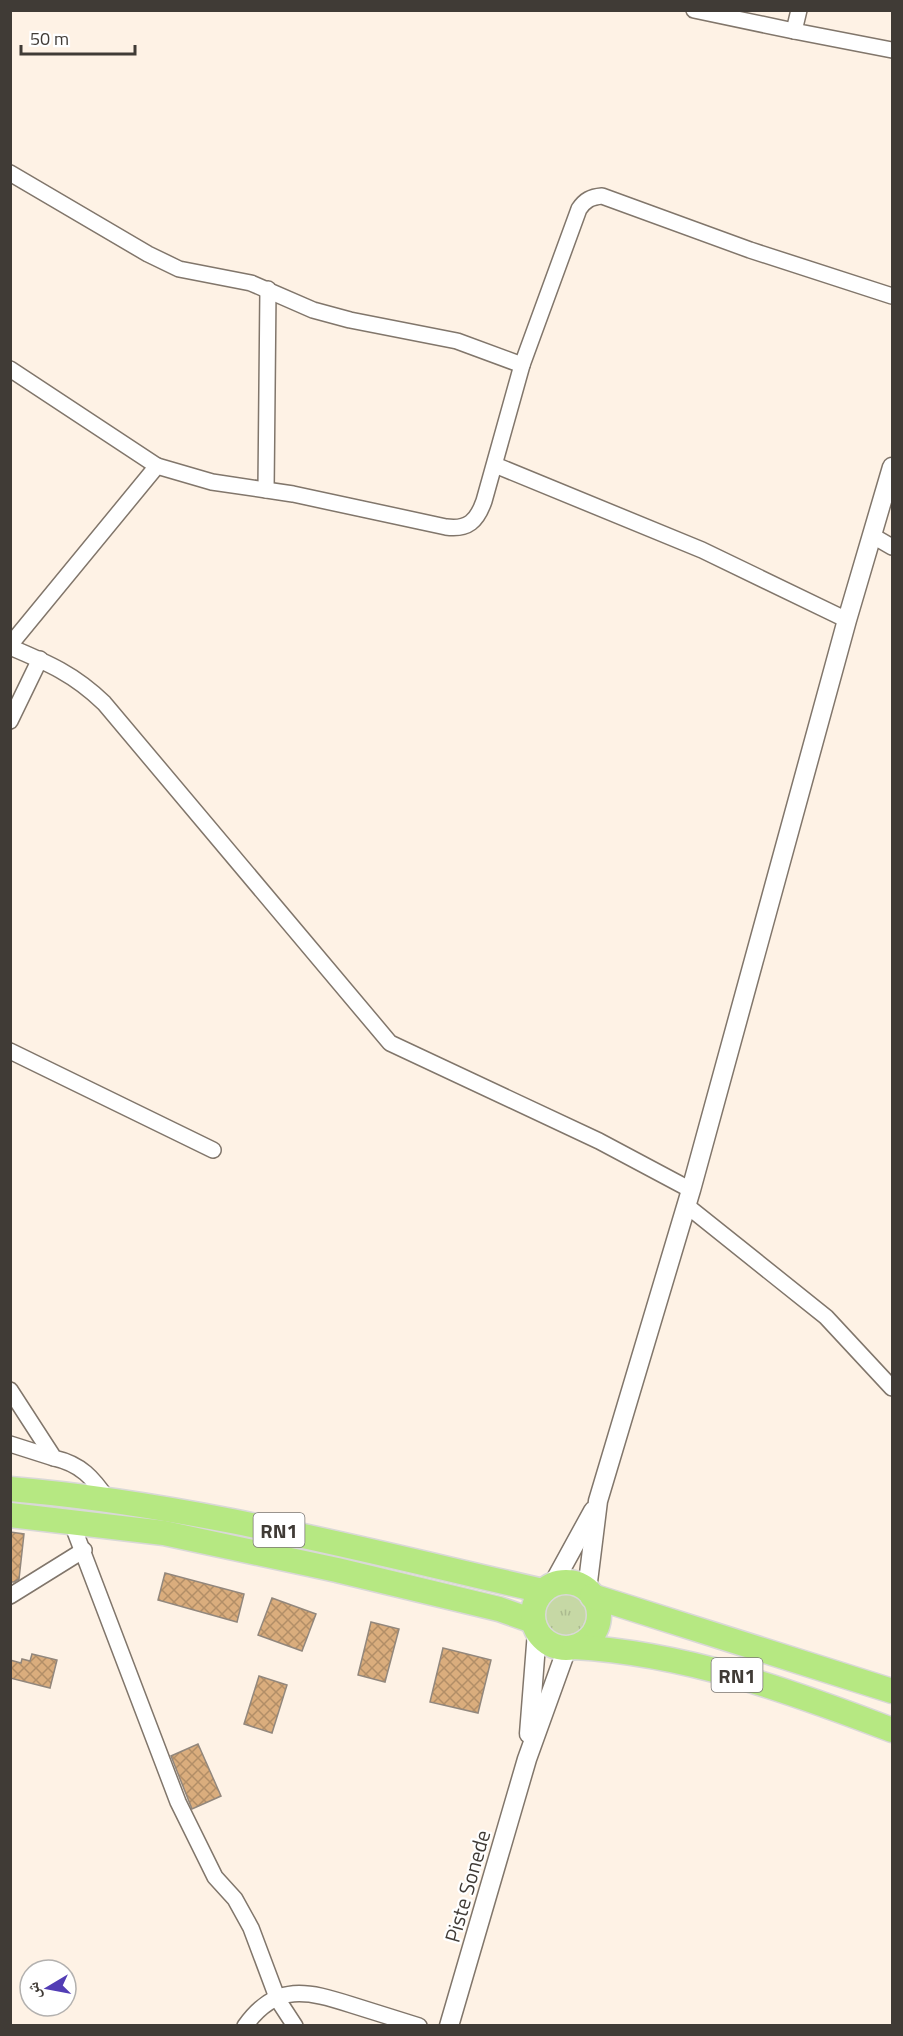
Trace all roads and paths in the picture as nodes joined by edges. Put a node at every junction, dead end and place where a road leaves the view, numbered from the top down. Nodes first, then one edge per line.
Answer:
1 (694, 10) edge
2 (799, 10) edge
3 (794, 31) junction
4 (892, 50) edge
5 (10, 173) edge
6 (268, 289) junction
7 (892, 296) edge
8 (522, 365) junction
9 (10, 369) edge
10 (495, 465) junction
11 (158, 466) junction
12 (892, 467) edge
13 (266, 489) junction
14 (873, 536) junction
15 (892, 547) edge
16 (847, 620) junction
17 (10, 646) edge
18 (40, 659) junction
19 (10, 721) edge
20 (10, 1051) edge
21 (213, 1150) dead end
22 (689, 1198) junction
23 (892, 1388) edge
24 (10, 1390) edge
25 (10, 1444) edge
26 (54, 1458) junction
27 (10, 1489) edge
28 (108, 1500) junction
29 (598, 1502) junction
30 (10, 1515) edge
31 (71, 1521) junction
32 (84, 1550) junction
33 (548, 1587) junction
34 (590, 1593) junction
35 (10, 1596) edge
36 (535, 1627) junction
37 (570, 1647) junction
38 (892, 1691) edge
39 (892, 1730) edge
40 (527, 1760) junction
41 (276, 1997) junction
42 (245, 2025) edge
43 (295, 2025) edge
44 (419, 2025) edge
45 (449, 2025) edge

1 - 3 street
2 - 3 street
3 - 4 street
5 - 6 street
6 - 8 street
6 - 13 street
7 - 8 street
8 - 10 street
9 - 11 street
10 - 13 street
10 - 16 street
11 - 13 street
11 - 17 street
12 - 14 street
14 - 15 street
14 - 16 street
16 - 22 street
17 - 18 street
18 - 19 street
18 - 22 street
20 - 21 street
22 - 23 street
22 - 29 street
24 - 26 street
25 - 26 street
26 - 28 street
27 - 28 highway, RN1
28 - 33 highway, RN1
29 - 33 street
29 - 34 street
30 - 31 highway, RN1
31 - 32 street
31 - 36 highway, RN1
32 - 35 street
32 - 41 street
33 - 34 highway, RN1
33 - 36 highway
34 - 37 highway
34 - 38 highway, RN1
36 - 37 highway, RN1
36 - 40 street, Piste Sonede
37 - 39 highway, RN1
37 - 40 street, Piste Sonede
40 - 45 street, Piste Sonede
41 - 42 street
41 - 43 street
41 - 44 street

